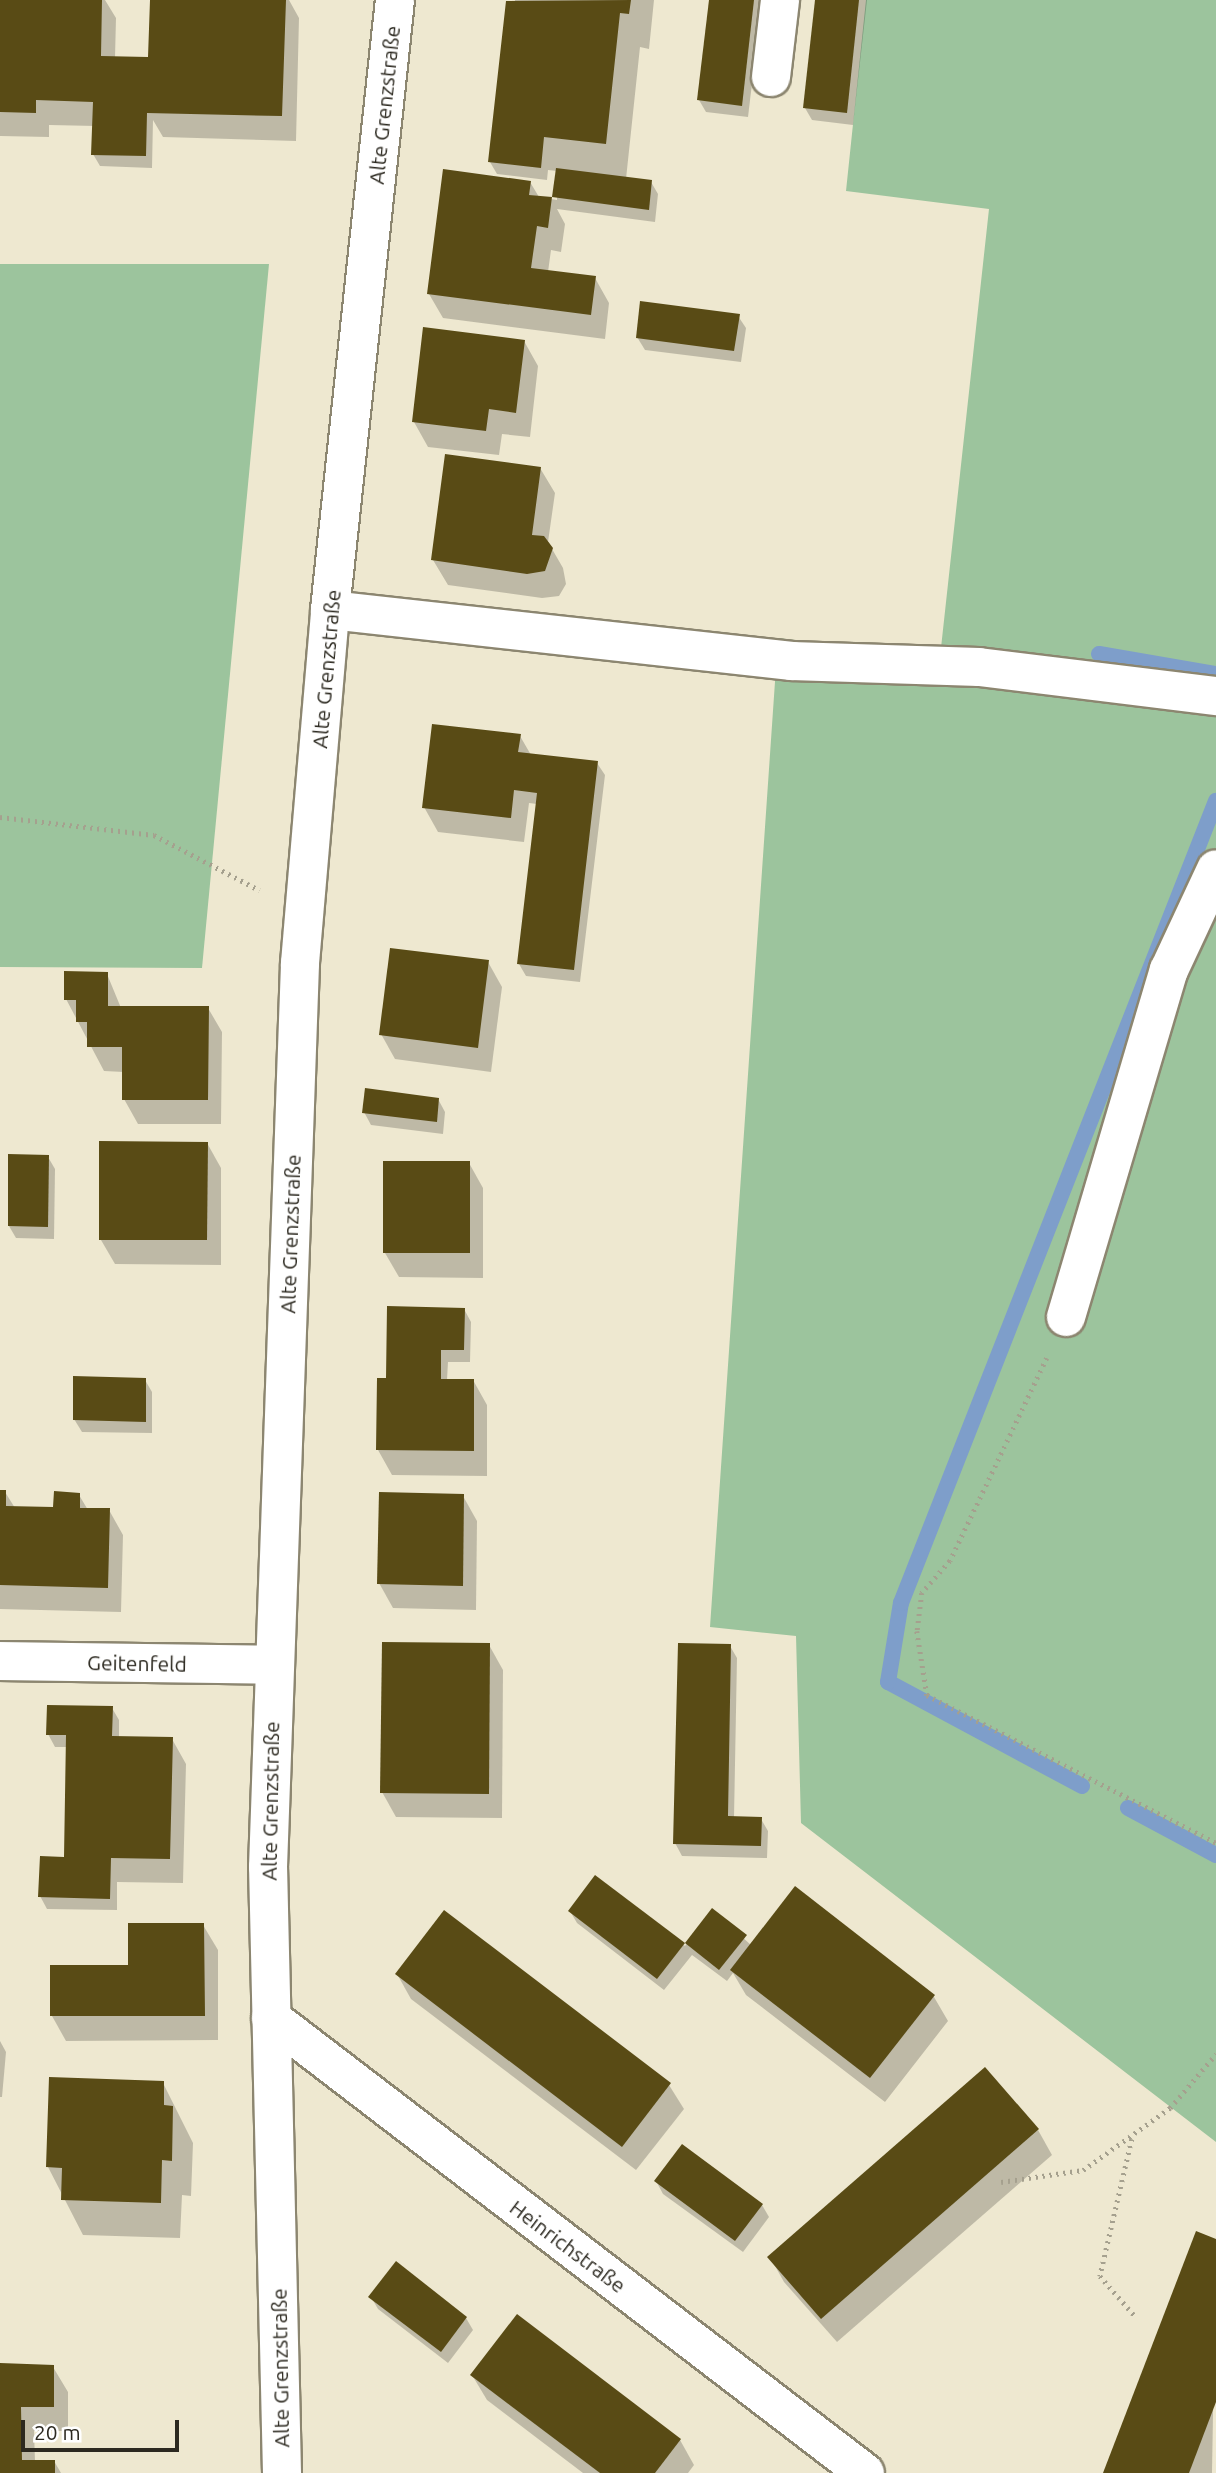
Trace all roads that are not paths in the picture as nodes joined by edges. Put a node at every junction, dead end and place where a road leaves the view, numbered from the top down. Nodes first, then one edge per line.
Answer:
1 (395, 0) edge
2 (780, 0) edge
3 (771, 77) dead end
4 (330, 610) junction
5 (1216, 696) edge
6 (1216, 870) edge
7 (1066, 1317) road end
8 (0, 1661) edge
9 (273, 1665) junction
10 (271, 2018) junction
11 (282, 2473) edge
12 (865, 2473) edge

1 - 4 street, Alte Grenzstraße
2 - 3 street
4 - 5 street
4 - 9 street, Alte Grenzstraße
6 - 7 street
8 - 9 street, Geitenfeld
9 - 10 street, Alte Grenzstraße
10 - 11 street, Alte Grenzstraße
10 - 12 street, Heinrichstraße

